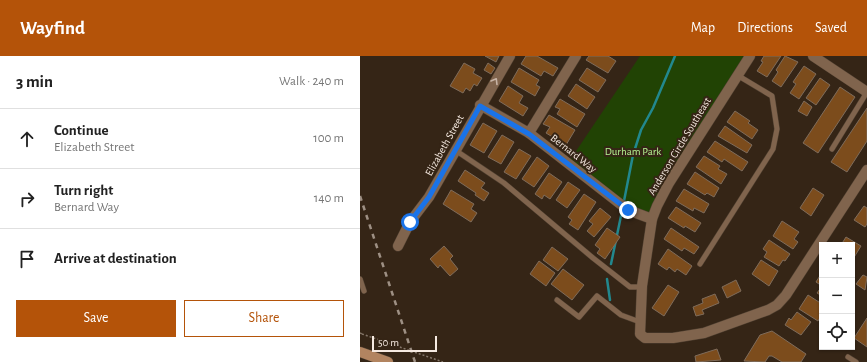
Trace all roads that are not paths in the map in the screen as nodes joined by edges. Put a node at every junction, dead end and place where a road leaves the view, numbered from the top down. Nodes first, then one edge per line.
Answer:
1 (510, 56) edge
2 (576, 56) edge
3 (750, 56) edge
4 (813, 56) edge
5 (737, 75) junction
6 (867, 92) edge
7 (480, 106) junction
8 (529, 134) junction
9 (832, 149) dead end
10 (455, 150) junction
11 (867, 170) edge
12 (652, 219) junction
13 (398, 246) dead end
14 (700, 264) dead end
15 (360, 279) edge
16 (642, 287) junction
17 (364, 291) dead end
18 (557, 300) dead end
19 (640, 322) junction
20 (360, 352) edge
21 (848, 357) dead end
22 (388, 362) edge
23 (856, 362) edge

7 -> 1 street, Elizabeth Street
2 - 8 street
3 - 5 street, Anderson Circle Southeast
4 - 6 street
5 - 12 street, Anderson Circle Southeast
5 - 14 lane
6 - 9 lane
7 - 8 street, Bernard Way
7 - 10 street, Elizabeth Street
8 - 12 street, Bernard Way
10 - 13 street, Elizabeth Street
10 - 16 lane
11 - 19 street, Anderson Circle Southeast
12 - 16 street, Anderson Circle Southeast
15 - 17 lane
16 - 19 street, Anderson Circle Southeast
18 - 19 lane
20 - 22 main road
21 - 23 lane

